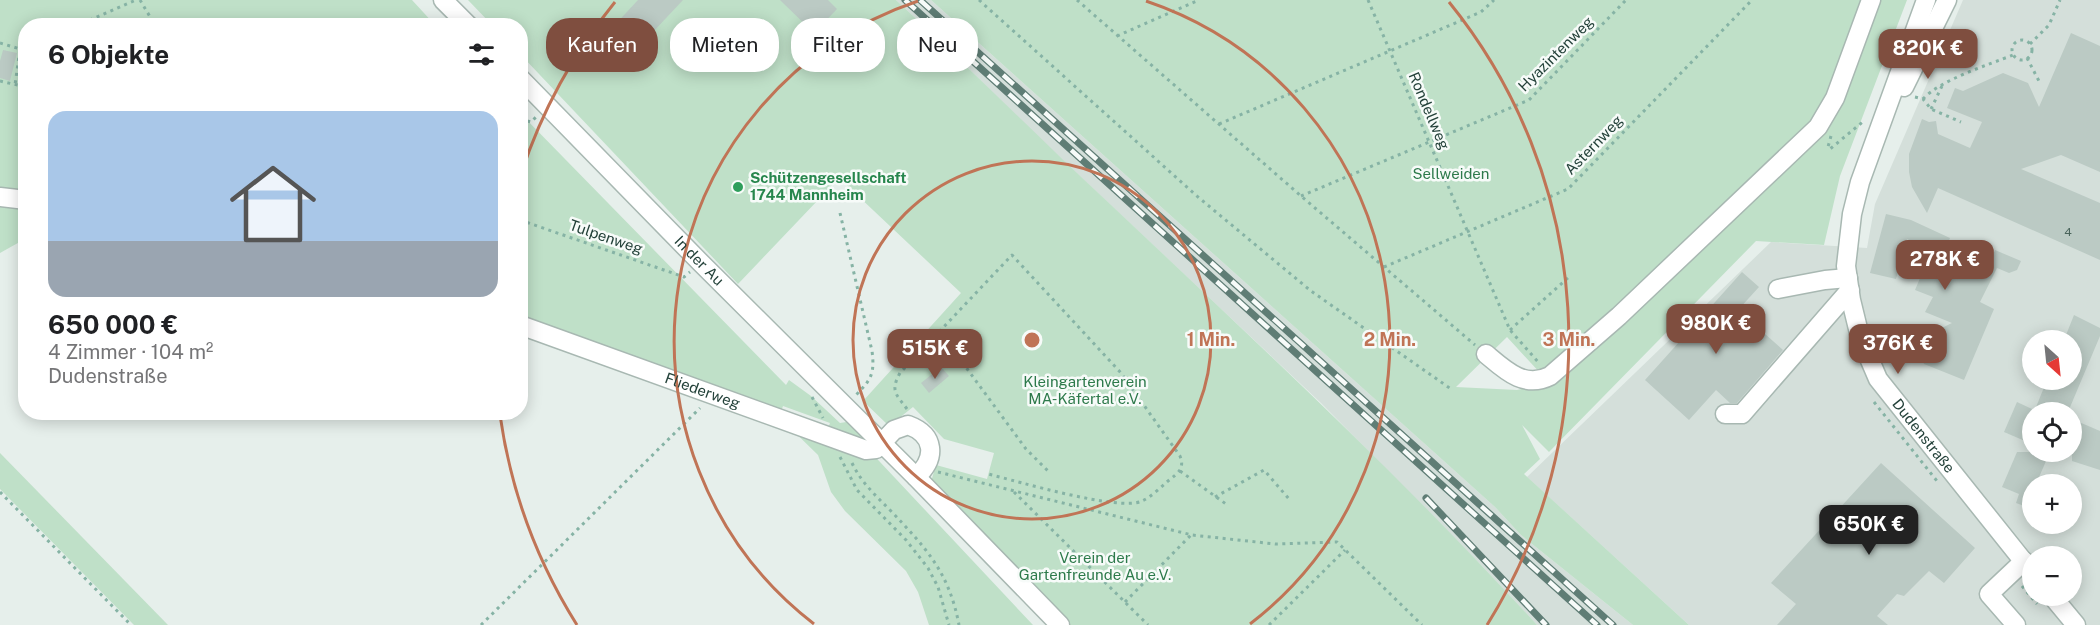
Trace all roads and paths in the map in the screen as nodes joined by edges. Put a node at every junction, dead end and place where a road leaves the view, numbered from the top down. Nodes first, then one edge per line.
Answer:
1 (136, 0) edge
2 (141, 0) edge
3 (443, 0) edge
4 (979, 0) edge
5 (1077, 0) edge
6 (1199, 0) edge
7 (1368, 0) edge
8 (1494, 0) edge
9 (1626, 0) edge
10 (1752, 0) edge
11 (1871, 0) edge
12 (1926, 0) edge
13 (1947, 0) edge
14 (2060, 0) edge
15 (94, 18) edge
16 (150, 18) edge
17 (461, 18) edge
18 (1117, 36) junction
19 (0, 43) edge
20 (2030, 44) junction
21 (18, 48) edge
22 (1390, 51) junction
23 (2013, 55) junction
24 (2027, 58) junction
25 (18, 63) edge
26 (0, 81) edge
27 (2040, 83) dead end
28 (1943, 84) junction
29 (15, 85) junction
30 (18, 86) edge
31 (528, 86) edge
32 (1902, 93) junction
33 (1923, 99) junction
34 (1932, 109) junction
35 (528, 121) edge
36 (531, 122) dead end
37 (1961, 122) dead end
38 (1219, 124) junction
39 (1833, 125) dead end
40 (1869, 135) junction
41 (1429, 141) junction
42 (1301, 196) junction
43 (0, 197) edge
44 (18, 199) edge
45 (840, 213) dead end
46 (528, 223) edge
47 (1467, 232) junction
48 (1384, 267) junction
49 (1571, 275) dead end
50 (684, 277) dead end
51 (1849, 284) junction
52 (1778, 289) dead end
53 (528, 327) edge
54 (1510, 330) junction
55 (940, 332) junction
56 (1486, 354) joint
57 (1550, 376) junction
58 (1451, 389) dead end
59 (714, 394) junction
60 (1870, 396) dead end
61 (845, 407) junction
62 (1725, 414) dead end
63 (908, 425) junction
64 (837, 439) junction
65 (881, 444) junction
66 (1048, 471) dead end
67 (1180, 471) junction
68 (921, 473) junction
69 (988, 474) dead end
70 (1939, 484) dead end
71 (1012, 491) junction
72 (0, 492) edge
73 (1215, 497) junction
74 (1289, 499) dead end
75 (1226, 504) dead end
76 (1192, 535) junction
77 (1345, 549) junction
78 (2022, 568) edge
79 (2022, 570) edge
80 (1125, 602) junction
81 (2051, 606) edge
82 (131, 625) edge
83 (481, 625) edge
84 (949, 625) edge
85 (959, 625) edge
86 (1060, 625) edge
87 (1148, 625) edge
88 (1269, 625) edge
89 (1422, 625) edge
90 (2016, 625) edge
91 (2076, 625) edge

1 - 15 path
2 - 16 path
3 - 17 street
4 - 58 path
5 - 18 path
6 - 18 path
7 - 22 path, Rondellweg
8 - 22 path
9 - 41 path, Hyazintenweg
10 - 47 path, Asternweg
11 - 57 street
12 - 40 street, Dudenstraße
13 - 32 street, Dudenstraße
14 - 20 path
18 - 38 path
19 - 21 path
20 - 23 path
20 - 24 path
22 - 38 path
22 - 41 path, Rondellweg
23 - 24 path
23 - 28 path
24 - 27 path
25 - 29 path
26 - 29 path
28 - 33 path
28 - 34 path
29 - 30 path
31 - 61 street, In der Au
32 - 33 path
32 - 40 street, Dudenstraße
33 - 34 path
34 - 37 path
35 - 36 path
38 - 42 path
39 - 40 path
40 - 51 street, Dudenstraße
41 - 42 path, Hyazintenweg
41 - 47 path, Rondellweg
42 - 48 path
43 - 44 street
45 - 61 path
46 - 50 path, Tulpenweg
47 - 48 path, Asternweg
47 - 54 path, Rondellweg
48 - 56 path
49 - 54 path
51 - 52 street
51 - 62 street
51 - 78 street, Dudenstraße
53 - 59 street, Fliederweg
54 - 57 path, Rondellweg
55 - 63 path
55 - 66 path
55 - 67 path
56 - 57 street
59 - 64 street, Fliederweg
59 - 83 path
60 - 70 path
61 - 65 street, In der Au
63 - 65 street
63 - 68 street
64 - 65 street, Fliederweg
64 - 84 path
64 - 85 path
65 - 68 street, In der Au
67 - 69 path
67 - 73 path
68 - 71 path
68 - 86 street, In der Au
71 - 76 path
71 - 80 path
72 - 82 path
73 - 74 path
73 - 75 path
76 - 77 path
76 - 80 path
77 - 88 path
77 - 89 path
79 - 90 street
80 - 87 path
81 - 91 street

